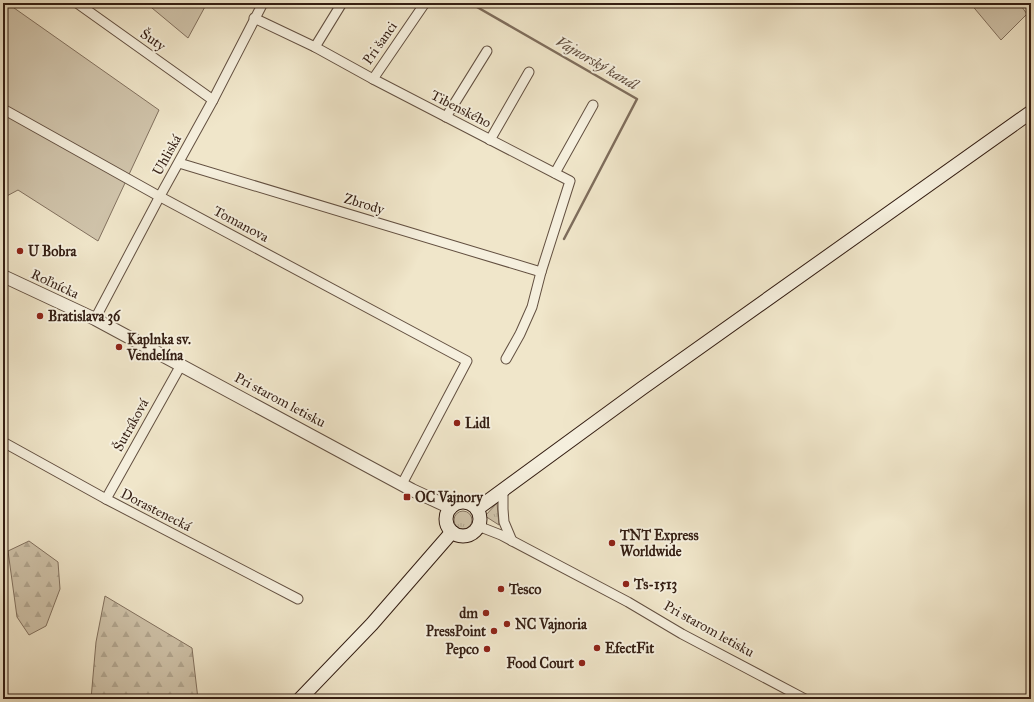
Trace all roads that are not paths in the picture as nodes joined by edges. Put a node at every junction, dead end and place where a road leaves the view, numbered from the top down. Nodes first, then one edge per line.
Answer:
1 (77, 3) edge
2 (262, 3) edge
3 (342, 3) edge
4 (425, 3) edge
5 (254, 18) junction
6 (315, 47) junction
7 (487, 51) dead end
8 (529, 72) dead end
9 (372, 79) junction
10 (213, 100) junction
11 (594, 105) dead end
12 (3, 109) edge
13 (1031, 112) edge
14 (446, 117) junction
15 (490, 140) junction
16 (179, 163) junction
17 (555, 173) junction
18 (160, 196) junction
19 (541, 272) junction
20 (3, 276) edge
21 (95, 319) junction
22 (506, 359) dead end
23 (181, 365) junction
24 (3, 442) edge
25 (402, 484) junction
26 (504, 490) junction
27 (106, 499) junction
28 (451, 508) junction
29 (477, 509) junction
30 (478, 526) junction
31 (452, 532) junction
32 (512, 541) junction
33 (298, 599) dead end
34 (300, 699) edge
35 (805, 699) edge

1 - 10 street, Šuty
2 - 5 street, Uhliská
3 - 6 street
4 - 9 street, Pri šanci
5 - 6 street, Tibenského
5 - 10 street, Uhliská
6 - 9 street, Tibenského
7 - 14 street
8 - 15 street
9 - 14 street, Tibenského
10 - 16 street, Uhliská
11 - 17 street
12 - 18 street, Tomanova
13 - 26 main road
14 - 15 street, Tibenského
15 - 17 street, Tibenského
16 - 18 street, Uhliská
16 - 19 street, Zbrody
17 - 19 street, Tibenského
18 - 21 street, Uhliská
18 - 25 street, Tomanova
19 - 22 street
20 - 21 street, Roľnícka
21 - 23 street, Pri starom letisku
23 - 25 street, Pri starom letisku
23 - 27 street, Šutráková
24 - 27 street, Dorastenecká
25 - 28 street, Pri starom letisku
26 - 29 main road
26 - 32 street
27 - 33 street, Dorastenecká
28 - 29 main road
28 - 31 main road
29 - 30 main road
30 - 31 main road
30 - 32 street, Pri starom letisku
31 - 34 main road
32 - 35 street, Pri starom letisku

